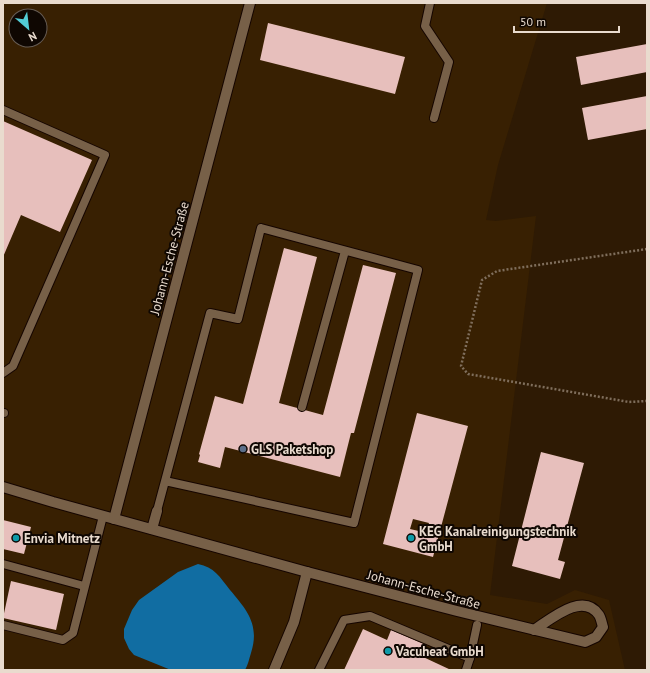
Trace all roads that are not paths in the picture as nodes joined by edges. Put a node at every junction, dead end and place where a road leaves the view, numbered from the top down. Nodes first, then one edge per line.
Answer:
1 (250, 3) edge
2 (430, 3) edge
3 (3, 110) edge
4 (434, 118) dead end
5 (344, 251) junction
6 (3, 373) edge
7 (302, 407) dead end
8 (165, 481) junction
9 (3, 486) edge
10 (157, 511) joint
11 (103, 516) junction
12 (114, 519) junction
13 (152, 529) junction
14 (3, 564) edge
15 (307, 572) junction
16 (84, 586) junction
17 (478, 621) junction
18 (3, 625) edge
19 (534, 630) junction
20 (470, 658) junction
21 (274, 670) edge
22 (319, 670) edge
23 (466, 670) edge

1 - 12 street, Johann-Esche-Straße
2 - 4 lane
3 - 6 lane
5 - 7 lane
5 - 8 lane
5 - 8 lane
8 - 10 lane
9 - 11 street, Johann-Esche-Straße
10 - 13 street
11 - 12 street, Johann-Esche-Straße
11 - 16 lane
12 - 13 street, Johann-Esche-Straße
13 - 15 street, Johann-Esche-Straße
14 - 16 lane
15 - 17 street, Johann-Esche-Straße
15 - 21 street
16 - 18 lane
17 - 19 street, Johann-Esche-Straße
17 - 20 lane
19 - 19 street, Johann-Esche-Straße
20 - 22 lane
20 - 23 lane

